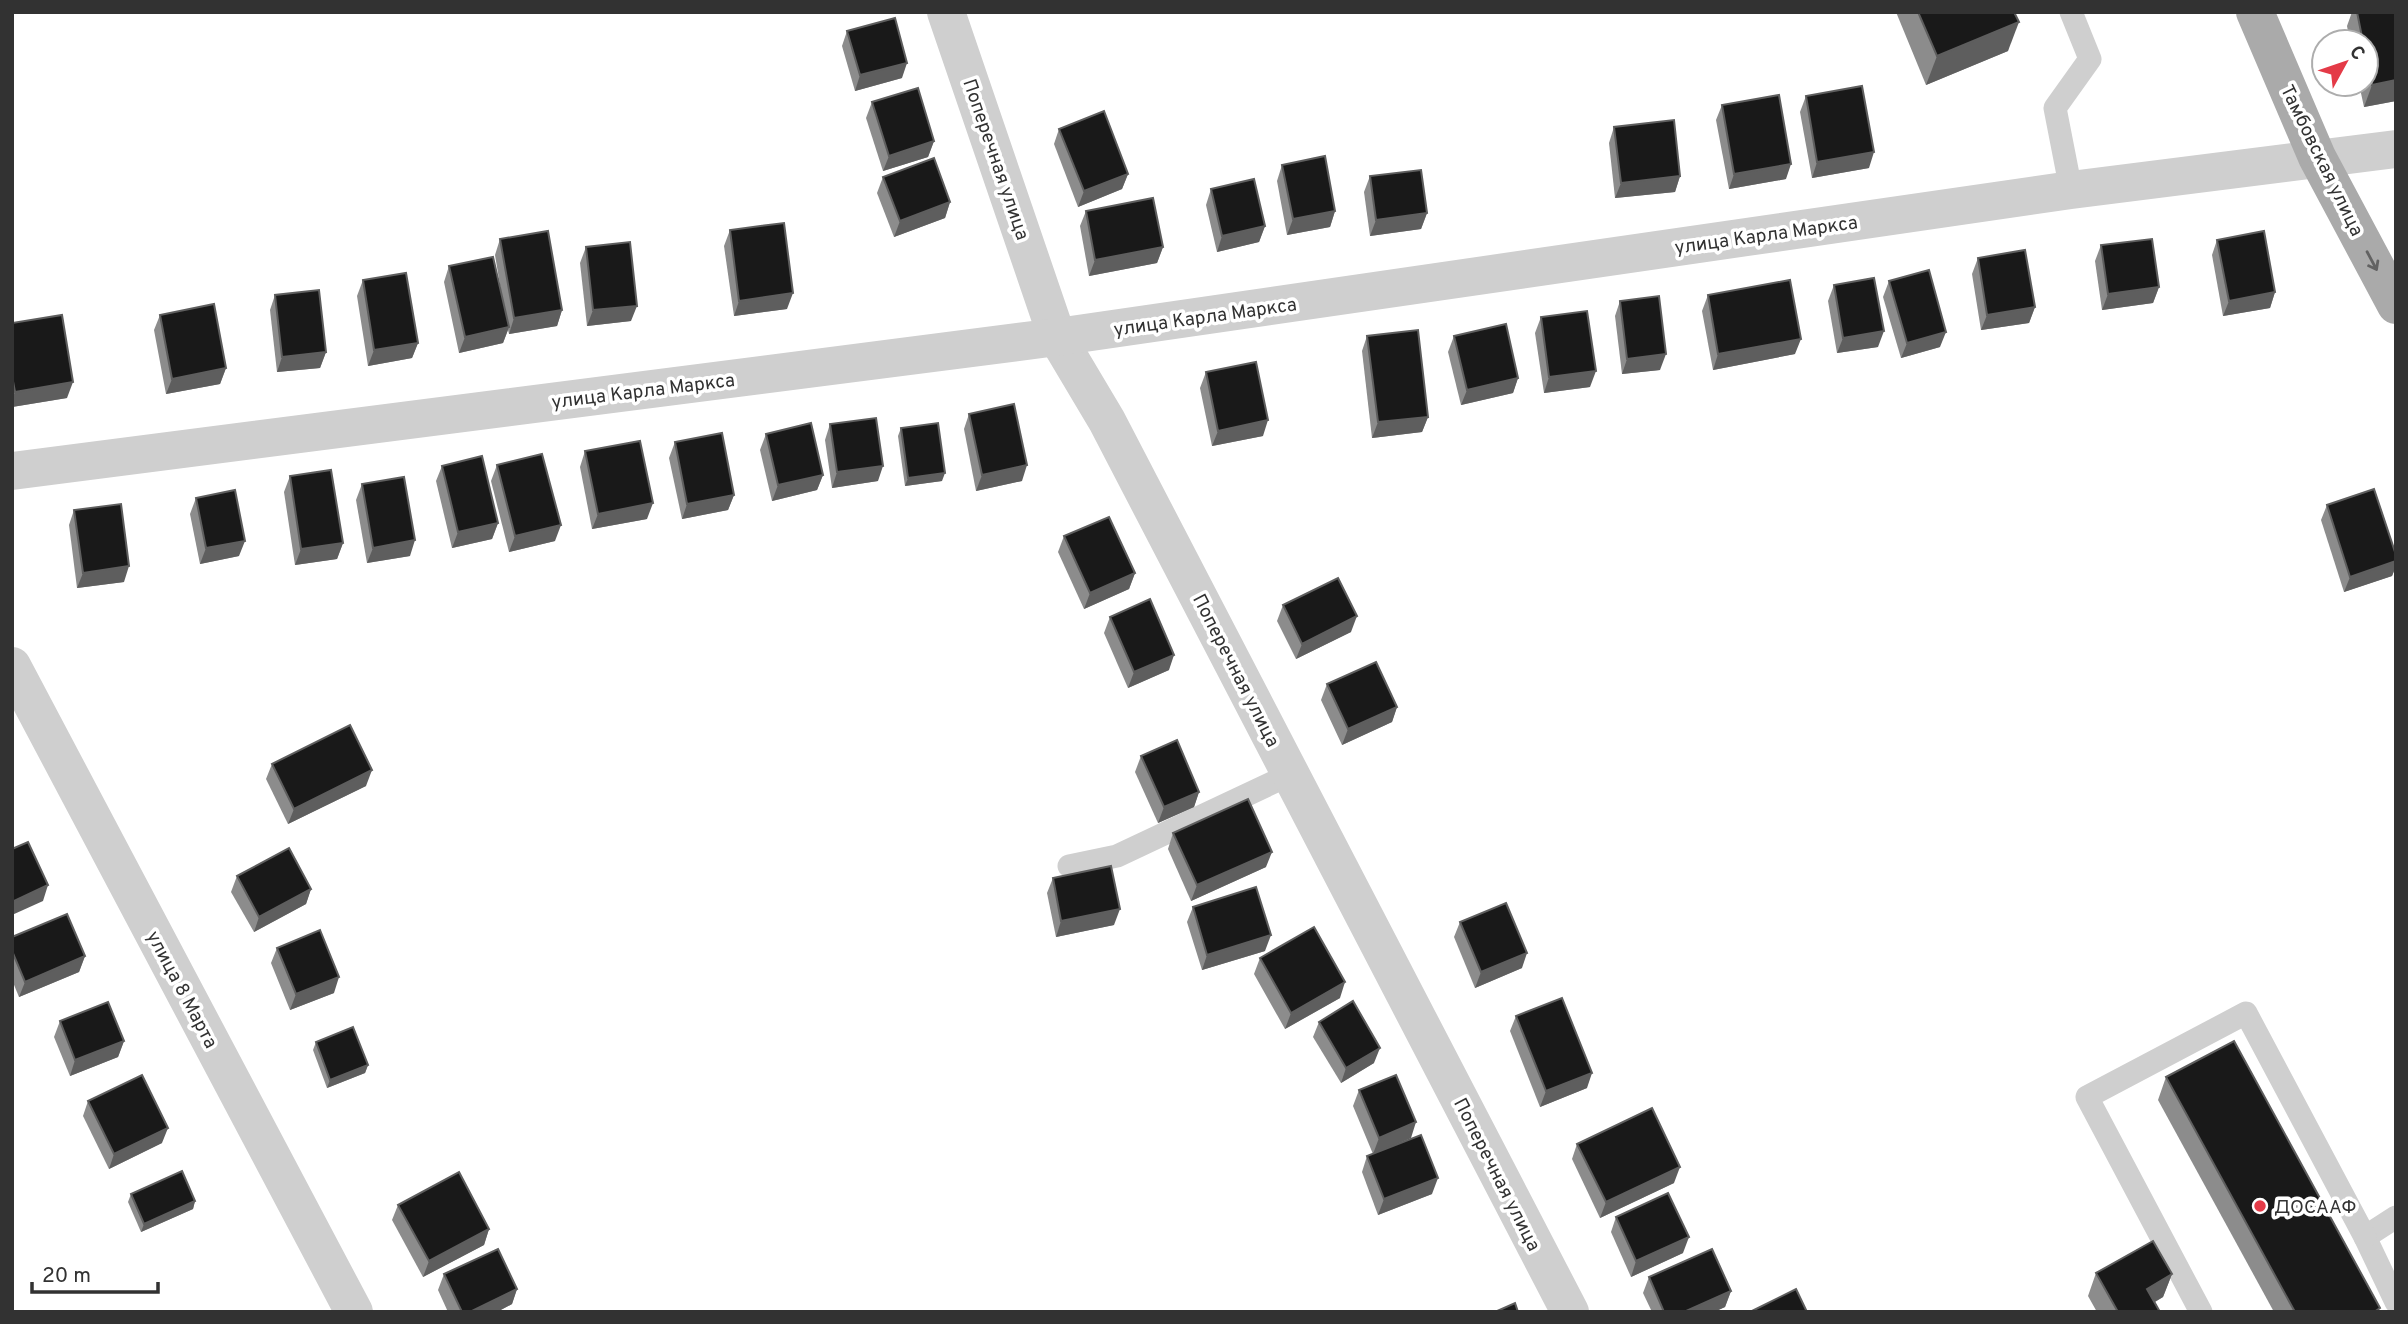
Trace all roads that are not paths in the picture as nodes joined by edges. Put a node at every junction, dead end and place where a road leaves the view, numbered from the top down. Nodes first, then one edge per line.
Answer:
1 (946, 12) edge
2 (2071, 12) edge
3 (2255, 12) edge
4 (2396, 149) edge
5 (2317, 157) junction
6 (2071, 190) junction
7 (2396, 305) edge
8 (1056, 337) junction
9 (12, 471) edge
10 (12, 666) edge
11 (1291, 774) junction
12 (1069, 866) dead end
13 (2396, 1217) edge
14 (2365, 1237) junction
15 (2396, 1302) edge
16 (354, 1312) edge
17 (1570, 1312) edge
18 (2202, 1312) edge

1 - 8 street, Поперечная улица
2 - 6 lane
3 - 5 main road, Тамбовская улица
4 - 5 street, улица Карла Маркса
5 - 6 street, улица Карла Маркса
5 -> 7 main road, Тамбовская улица
6 - 8 street, улица Карла Маркса
8 - 9 street, улица Карла Маркса
8 - 11 street, Поперечная улица
10 - 16 street, улица 8 Марта
11 - 12 lane
11 - 17 street, Поперечная улица
13 - 14 lane
14 - 15 lane
14 - 18 lane

